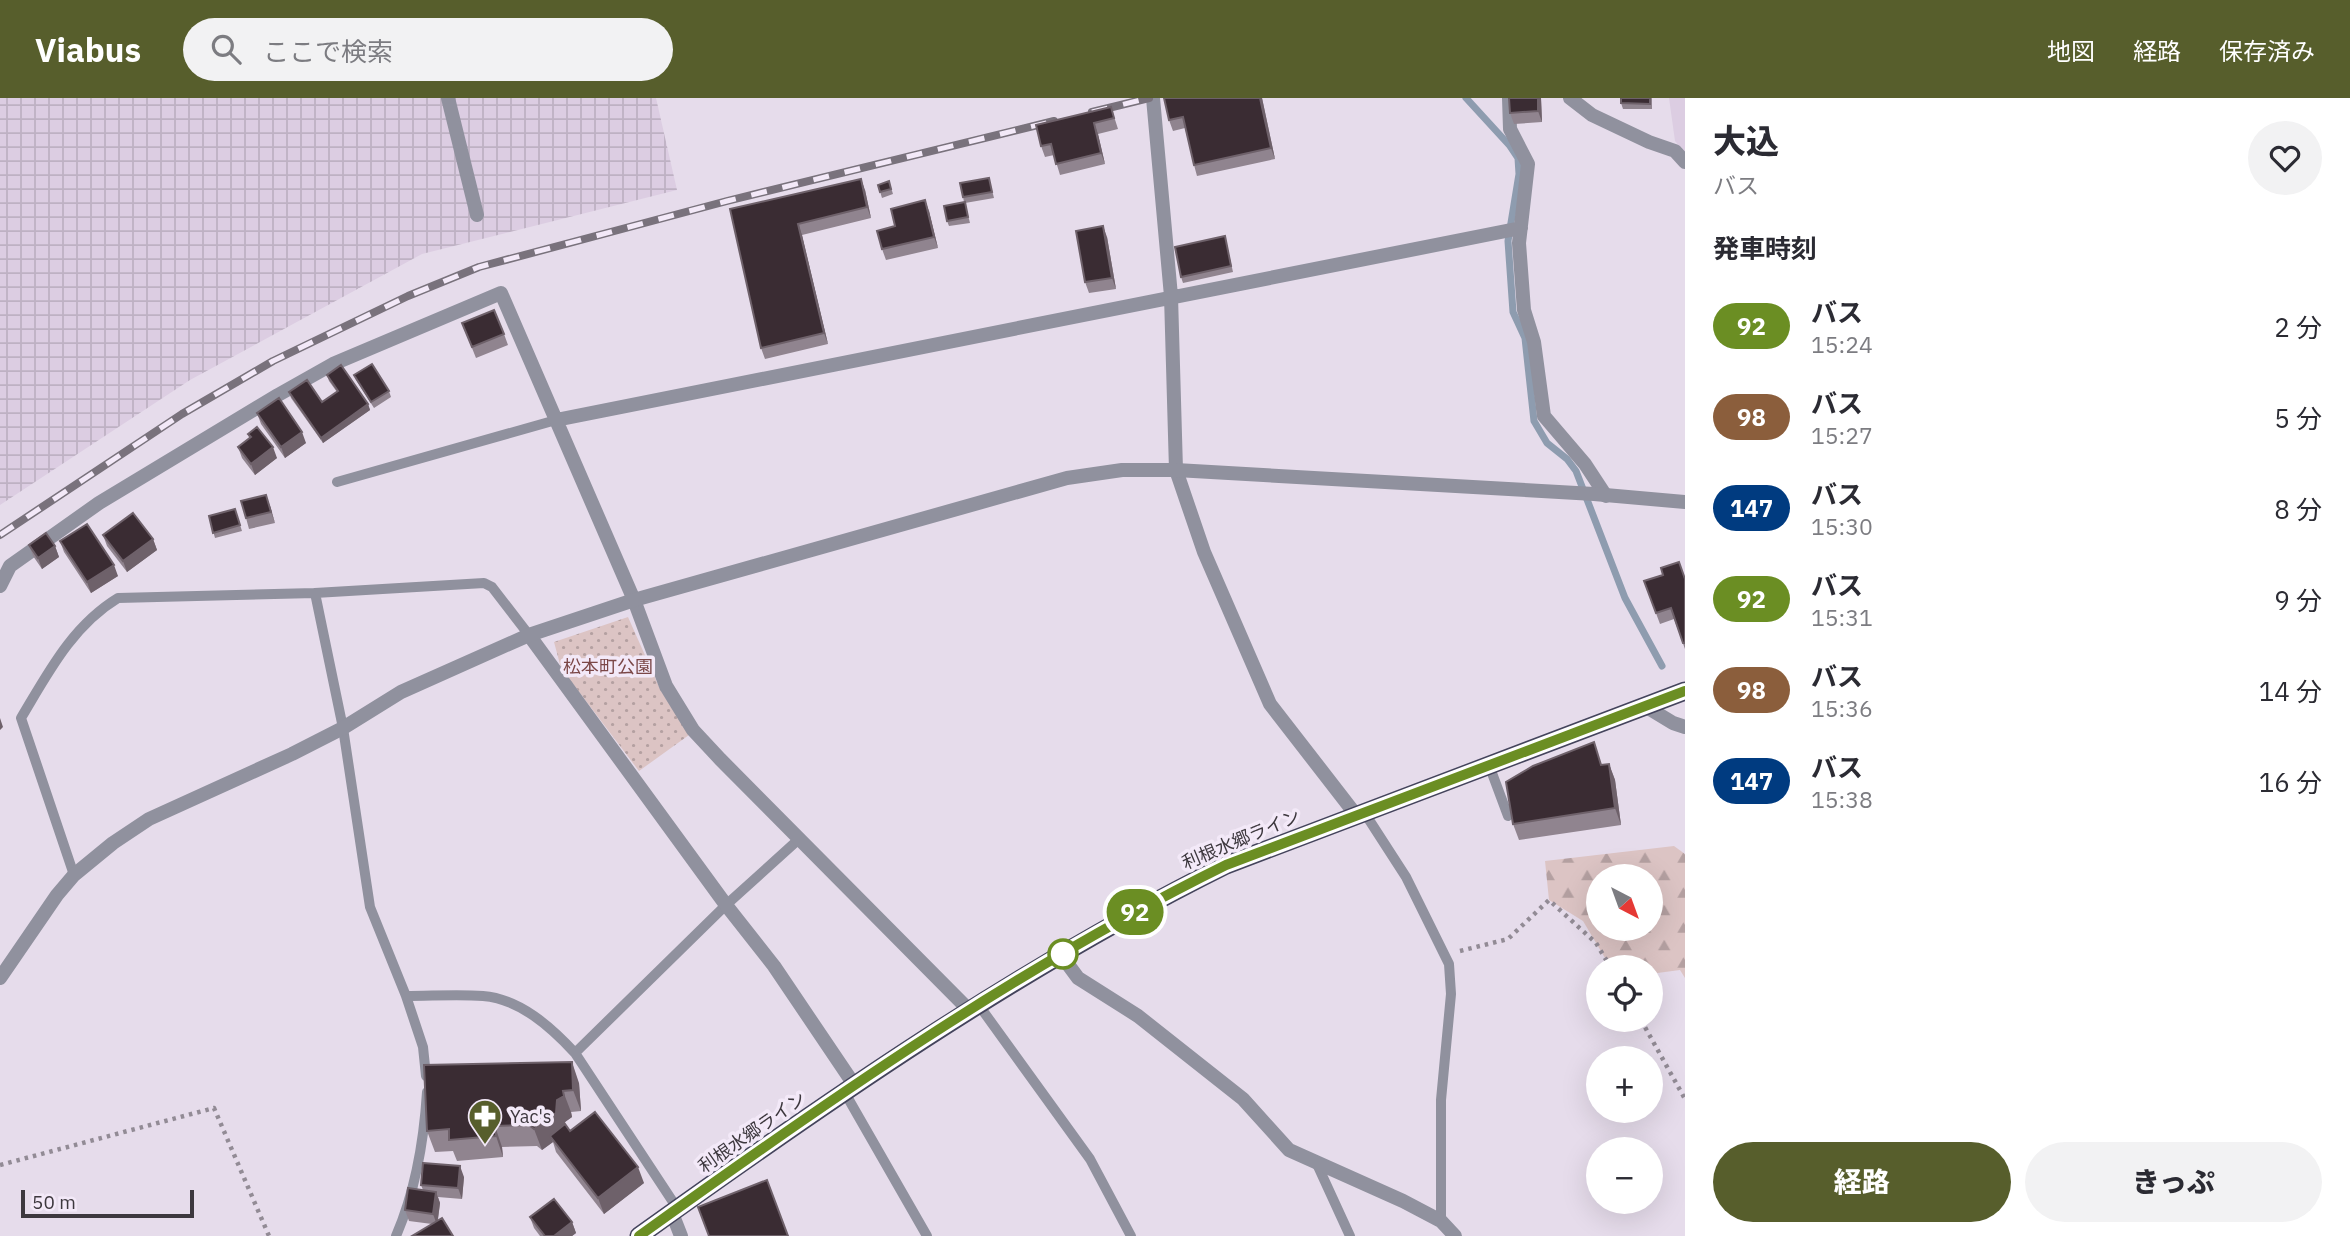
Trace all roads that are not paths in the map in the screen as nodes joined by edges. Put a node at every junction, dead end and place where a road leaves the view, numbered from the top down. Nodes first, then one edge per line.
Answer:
1 (448, 98) edge
2 (1153, 98) edge
3 (1509, 98) edge
4 (1570, 98) edge
5 (1685, 162) edge
6 (477, 215) dead end
7 (1521, 228) junction
8 (1171, 296) junction
9 (556, 420) junction
10 (1176, 470) junction
11 (338, 482) dead end
12 (1600, 495) junction
13 (1685, 502) edge
14 (0, 586) edge
15 (315, 593) junction
16 (634, 600) junction
17 (529, 635) junction
18 (1685, 691) edge
19 (1645, 706) junction
20 (1685, 727) edge
21 (343, 728) junction
22 (1489, 765) junction
23 (1360, 813) junction
24 (1508, 816) edge
25 (799, 839) junction
26 (74, 875) junction
27 (726, 905) junction
28 (1061, 955) junction
29 (0, 978) edge
30 (406, 996) junction
31 (974, 1007) junction
32 (575, 1053) junction
33 (850, 1089) junction
34 (1316, 1163) junction
35 (674, 1211) junction
36 (1441, 1221) junction
37 (396, 1236) edge
38 (639, 1236) edge
39 (681, 1236) edge
40 (927, 1236) edge
41 (1131, 1236) edge
42 (1350, 1236) edge
43 (1455, 1236) edge

1 - 6 street
2 - 8 street
3 - 7 street
4 - 5 street
7 - 8 street
7 - 12 street
8 - 9 street
8 - 10 street
9 - 11 lane
9 - 14 street
9 - 16 street
10 - 12 street
10 - 16 street
10 - 23 street
12 - 13 street
15 - 17 lane
15 - 21 lane
15 - 26 lane
16 - 17 street
16 - 25 street
17 - 21 street
17 - 27 street
18 - 19 highway, 利根水郷ライン
19 - 20 street
19 - 22 highway, 利根水郷ライン
21 - 26 street
21 - 30 lane
22 - 23 highway, 利根水郷ライン
22 - 24 lane
23 - 28 highway, 利根水郷ライン
23 - 36 lane
25 - 27 lane
25 - 31 street
26 - 29 street
27 - 32 lane
27 - 33 street
28 - 31 highway, 利根水郷ライン
28 - 34 street
30 - 32 lane
30 - 37 lane
31 - 33 highway, 利根水郷ライン
31 - 41 lane
32 - 35 lane
33 - 35 highway, 利根水郷ライン
33 - 40 lane
34 - 36 street
34 - 42 lane
35 - 38 highway, 利根水郷ライン
35 - 39 street
36 - 43 street

